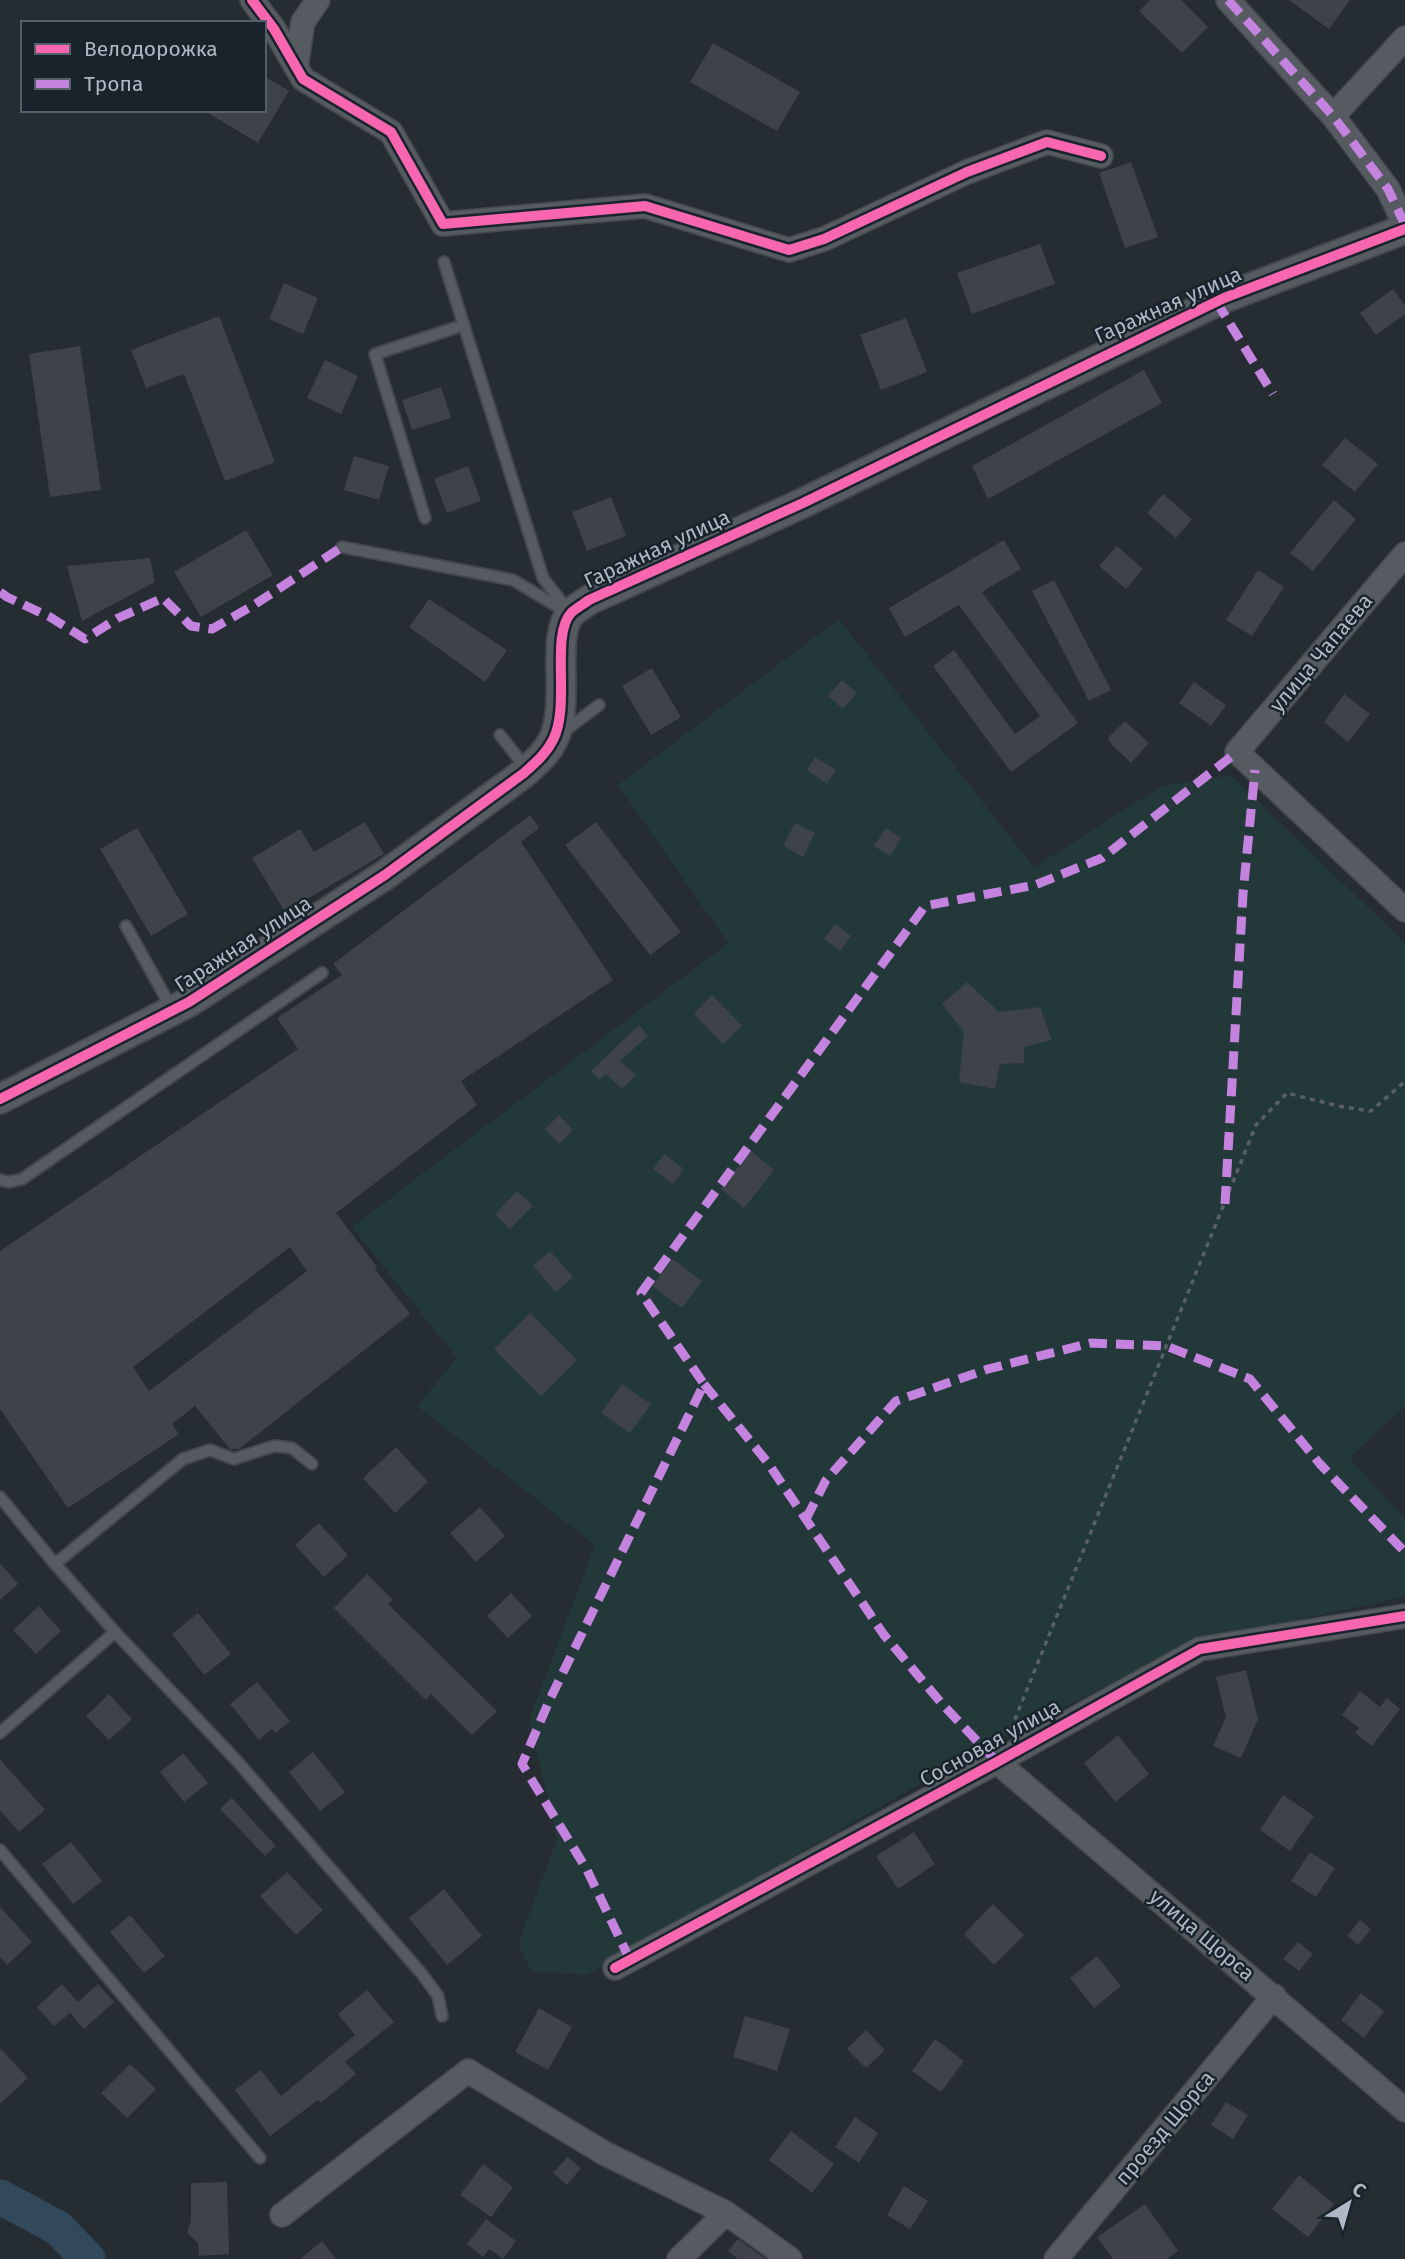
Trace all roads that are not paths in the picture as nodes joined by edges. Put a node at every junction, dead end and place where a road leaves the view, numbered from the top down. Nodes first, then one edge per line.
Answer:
1 (252, 0) edge
2 (318, 0) edge
3 (1228, 0) edge
4 (1405, 38) edge
5 (296, 67) junction
6 (1333, 116) junction
7 (1101, 156) dead end
8 (1405, 227) edge
9 (444, 262) dead end
10 (464, 325) junction
11 (425, 517) dead end
12 (342, 547) dead end
13 (1405, 554) edge
14 (570, 614) junction
15 (598, 705) dead end
16 (500, 735) dead end
17 (554, 738) junction
18 (533, 770) junction
19 (1405, 911) edge
20 (127, 926) dead end
21 (322, 973) dead end
22 (173, 1011) junction
23 (0, 1099) edge
24 (0, 1180) edge
25 (312, 1464) dead end
26 (0, 1497) edge
27 (55, 1564) junction
28 (1405, 1616) edge
29 (115, 1632) junction
30 (0, 1733) edge
31 (997, 1762) junction
32 (0, 1850) edge
33 (615, 1968) dead end
34 (1274, 1996) junction
35 (442, 2016) dead end
36 (1405, 2110) edge
37 (260, 2158) dead end
38 (726, 2213) junction
39 (282, 2215) dead end
40 (679, 2259) edge
41 (790, 2259) edge
42 (1056, 2259) edge

1 - 5 street
2 - 5 street
3 - 6 street
4 - 6 street
5 - 7 street
6 - 8 street
8 - 14 street, Гаражная улица
9 - 10 lane
10 - 11 lane
10 - 14 lane
12 - 14 lane
13 - 19 street, улица Чапаева
14 - 17 street, Гаражная улица
15 - 17 lane
16 - 18 lane
17 - 18 street, Гаражная улица
18 - 22 street, Гаражная улица
20 - 22 lane
21 - 24 lane
22 - 23 street, Гаражная улица
25 - 27 lane
26 - 27 lane
27 - 29 lane
28 - 31 street, Сосновая улица
29 - 30 lane
29 - 35 lane
31 - 33 street, Сосновая улица
31 - 34 street, улица Щорса
32 - 37 lane
34 - 36 street, улица Щорса
34 - 42 street, проезд Щорса
38 - 39 street
38 - 40 street
38 - 41 street

